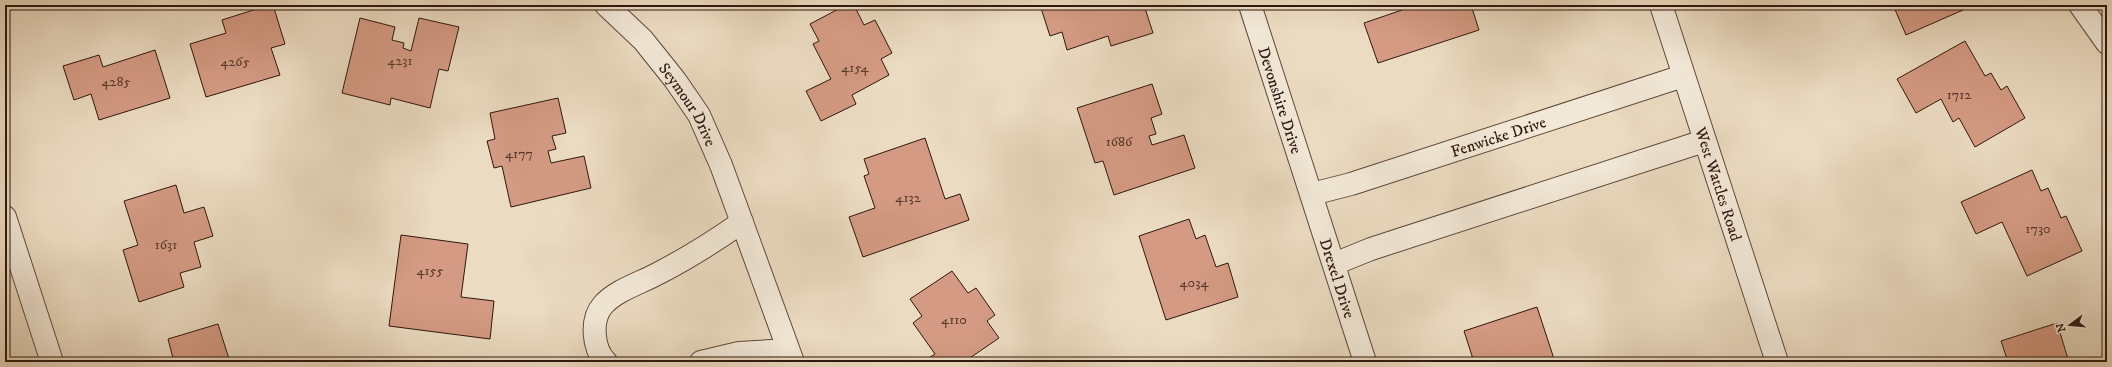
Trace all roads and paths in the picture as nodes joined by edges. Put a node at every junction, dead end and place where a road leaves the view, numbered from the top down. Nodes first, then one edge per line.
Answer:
1 (606, 5) edge
2 (1250, 5) edge
3 (1660, 5) edge
4 (2080, 5) edge
5 (2107, 43) edge
6 (1683, 76) junction
7 (1704, 141) junction
8 (1312, 194) junction
9 (5, 217) edge
10 (742, 222) junction
11 (1334, 264) junction
12 (790, 356) edge
13 (52, 362) edge
14 (606, 362) edge
15 (702, 362) edge
16 (1365, 362) edge
17 (1776, 362) edge

1 - 10 street, Seymour Drive
2 - 8 street, Devonshire Drive
3 - 6 street, West Wattles Road
4 - 5 street
6 - 7 street, West Wattles Road
6 - 8 street, Fenwicke Drive
7 - 11 street
7 - 17 street, West Wattles Road
8 - 11 street, Drexel Drive
9 - 13 street
10 - 12 street, Seymour Drive
10 - 14 street
11 - 16 street, Drexel Drive
12 - 15 street, Seymour Drive

